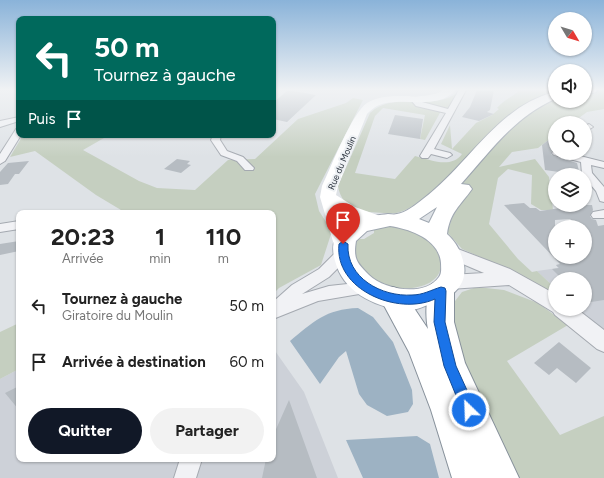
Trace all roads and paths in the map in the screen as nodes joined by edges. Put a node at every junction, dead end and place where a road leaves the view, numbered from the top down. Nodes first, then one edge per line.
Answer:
1 (363, 112) edge
2 (450, 112) edge
3 (521, 112) edge
4 (539, 112) edge
5 (16, 120) edge
6 (0, 124) edge
7 (16, 136) edge
8 (216, 138) edge
9 (447, 155) dead end
10 (582, 160) edge
11 (0, 161) edge
12 (586, 161) junction
13 (604, 165) edge
14 (249, 168) dead end
15 (328, 197) junction
16 (604, 199) edge
17 (376, 220) junction
18 (400, 221) junction
19 (16, 225) edge
20 (0, 228) edge
21 (443, 244) junction
22 (343, 250) junction
23 (509, 278) junction
24 (446, 286) junction
25 (380, 293) junction
26 (548, 299) edge
27 (276, 309) edge
28 (276, 311) edge
29 (571, 316) edge
30 (604, 342) edge
31 (471, 478) edge
32 (500, 478) edge

1 - 15 main road, Rue du Moulin
2 - 9 street
3 - 18 main road
4 - 21 main road
5 - 6 street
7 - 11 street
8 - 14 street
10 - 12 street
12 - 13 street
12 - 16 street
15 - 17 main road, Rue du Moulin
15 - 22 main road, Rue du Moulin
17 - 18 main road
17 - 22 main road
18 - 21 main road
19 - 20 street
21 - 23 street
21 - 24 main road
22 - 25 main road
22 - 27 street
23 - 24 street
23 - 26 street
24 - 25 main road
24 - 32 highway
25 - 28 street
25 - 31 highway
29 - 30 street

